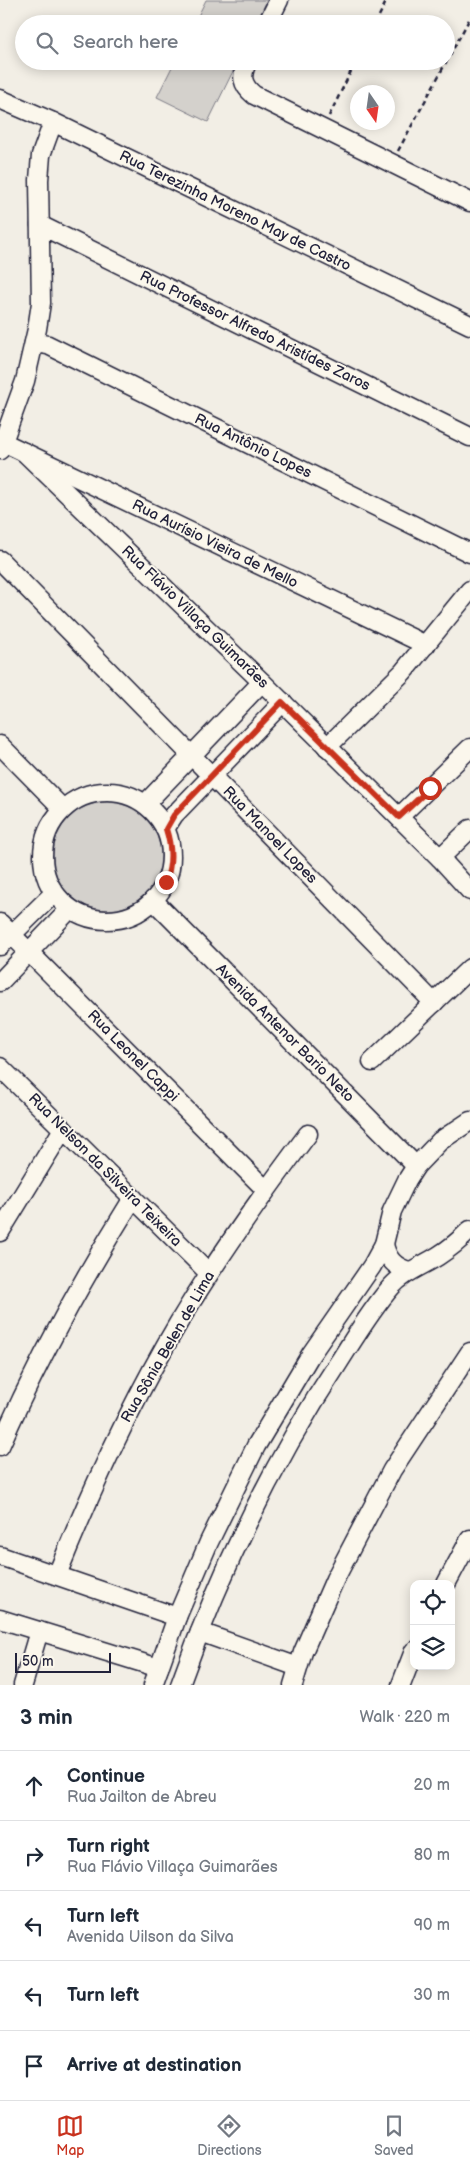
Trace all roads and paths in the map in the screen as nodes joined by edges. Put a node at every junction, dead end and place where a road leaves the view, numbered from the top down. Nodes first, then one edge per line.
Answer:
1 (279, 0) edge
2 (387, 0) edge
3 (272, 15) edge
4 (380, 15) edge
5 (470, 18) edge
6 (455, 46) edge
7 (243, 70) edge
8 (352, 70) edge
9 (442, 70) edge
10 (0, 99) edge
11 (53, 122) junction
12 (322, 129) junction
13 (392, 163) junction
14 (470, 202) edge
15 (40, 225) junction
16 (470, 325) edge
17 (34, 343) junction
18 (470, 437) edge
19 (2, 446) edge
20 (24, 452) junction
21 (470, 553) edge
22 (0, 560) edge
23 (470, 590) edge
24 (426, 645) junction
25 (262, 682) junction
26 (282, 702) junction
27 (0, 745) edge
28 (327, 746) junction
29 (470, 748) edge
30 (192, 756) junction
31 (212, 776) junction
32 (146, 804) junction
33 (62, 809) junction
34 (399, 817) junction
35 (166, 829) junction
36 (470, 829) edge
37 (440, 858) junction
38 (470, 891) edge
39 (54, 893) junction
40 (153, 900) junction
41 (70, 909) junction
42 (4, 934) edge
43 (29, 952) junction
44 (470, 968) edge
45 (0, 982) edge
46 (434, 1003) junction
47 (372, 1062) dead end
48 (0, 1066) edge
49 (470, 1121) edge
50 (63, 1129) junction
51 (308, 1134) dead end
52 (416, 1166) junction
53 (266, 1190) junction
54 (133, 1198) junction
55 (470, 1230) edge
56 (0, 1232) edge
57 (384, 1244) junction
58 (409, 1271) junction
59 (209, 1274) junction
60 (470, 1352) edge
61 (0, 1446) edge
62 (470, 1539) edge
63 (0, 1556) edge
64 (57, 1575) junction
65 (448, 1580) edge
66 (177, 1617) junction
67 (0, 1619) edge
68 (39, 1631) junction
69 (200, 1632) junction
70 (410, 1661) edge
71 (298, 1667) junction
72 (156, 1677) edge
73 (24, 1685) edge
74 (180, 1685) edge
75 (293, 1685) edge
76 (400, 1685) edge

1 - 3 street
2 - 4 path
5 - 6 path
7 - 12 street
8 - 12 path
9 - 13 path
10 - 11 street, Rua Terezinha Moreno May de Castro
11 - 15 street
11 - 16 street, Rua Terezinha Moreno May de Castro
12 - 13 street
13 - 14 street
15 - 17 street
15 - 18 street, Rua Professor Alfredo Aristídes Zaros
17 - 19 street
17 - 21 street, Rua Antônio Lopes
19 - 20 street, Rua Aurísio Vieira de Mello
20 - 24 street, Rua Aurísio Vieira de Mello
20 - 25 street, Rua Flávio Villaça Guimarães
22 - 30 street, Rua Manoel Lopes
23 - 24 street
24 - 28 street
25 - 26 street, Rua Flávio Villaça Guimarães
25 - 30 street
26 - 28 street, Rua Flávio Villaça Guimarães
26 - 31 street
27 - 33 street
28 - 34 street, Rua Flávio Villaça Guimarães
29 - 34 street
30 - 31 street, Rua Manoel Lopes
30 - 32 street
31 - 35 street
31 - 46 street, Rua Manoel Lopes
32 - 33 street
32 - 35 street
33 - 39 street
34 - 37 street, Rua Flávio Villaça Guimarães
35 - 40 street
36 - 37 street
37 - 38 street, Rua Flávio Villaça Guimarães
39 - 41 street
39 - 42 street
40 - 41 street
40 - 52 street, Avenida Antenor Bario Neto
41 - 43 street
42 - 43 street, Rua Leonel Cappi
43 - 45 street
43 - 53 street, Rua Leonel Cappi
44 - 46 street
46 - 47 street
48 - 50 street, Rua Nelson da Silveira Teixeira
49 - 52 street
50 - 54 street, Rua Nelson da Silveira Teixeira
50 - 56 street
51 - 53 street, Rua Sônia Belen de Lima
52 - 57 street
53 - 59 street, Rua Sônia Belen de Lima
54 - 59 street, Rua Nelson da Silveira Teixeira
54 - 61 street
55 - 58 street
57 - 58 street
57 - 66 street
58 - 69 street
59 - 64 street, Rua Sônia Belen de Lima
60 - 71 street
62 - 65 street
63 - 64 street
64 - 66 street
66 - 72 street
67 - 68 street
68 - 72 street
68 - 73 street
69 - 71 street
69 - 74 street
70 - 76 street
71 - 75 street

